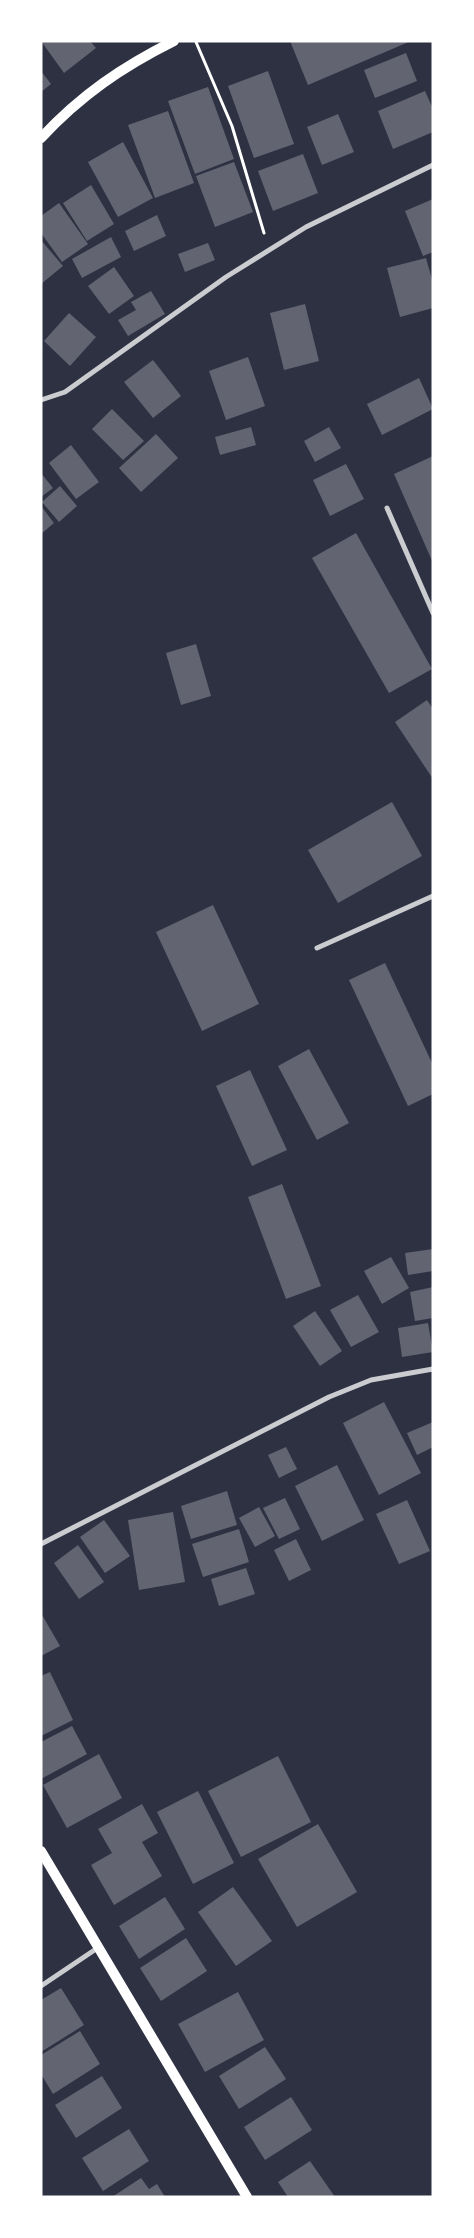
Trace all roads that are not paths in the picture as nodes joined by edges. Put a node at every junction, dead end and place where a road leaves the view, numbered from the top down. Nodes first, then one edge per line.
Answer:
1 (174, 41) edge
2 (41, 138) edge
3 (433, 165) edge
4 (41, 400) edge
5 (387, 508) dead end
6 (433, 613) edge
7 (433, 896) edge
8 (317, 948) dead end
9 (433, 1368) edge
10 (41, 1544) edge
11 (41, 1851) edge
12 (99, 1947) junction
13 (41, 1986) edge
14 (247, 2197) edge

1 - 2 main road
3 - 4 street
5 - 6 street
7 - 8 street
9 - 10 street
11 - 12 main road
12 - 13 street
12 - 14 main road

